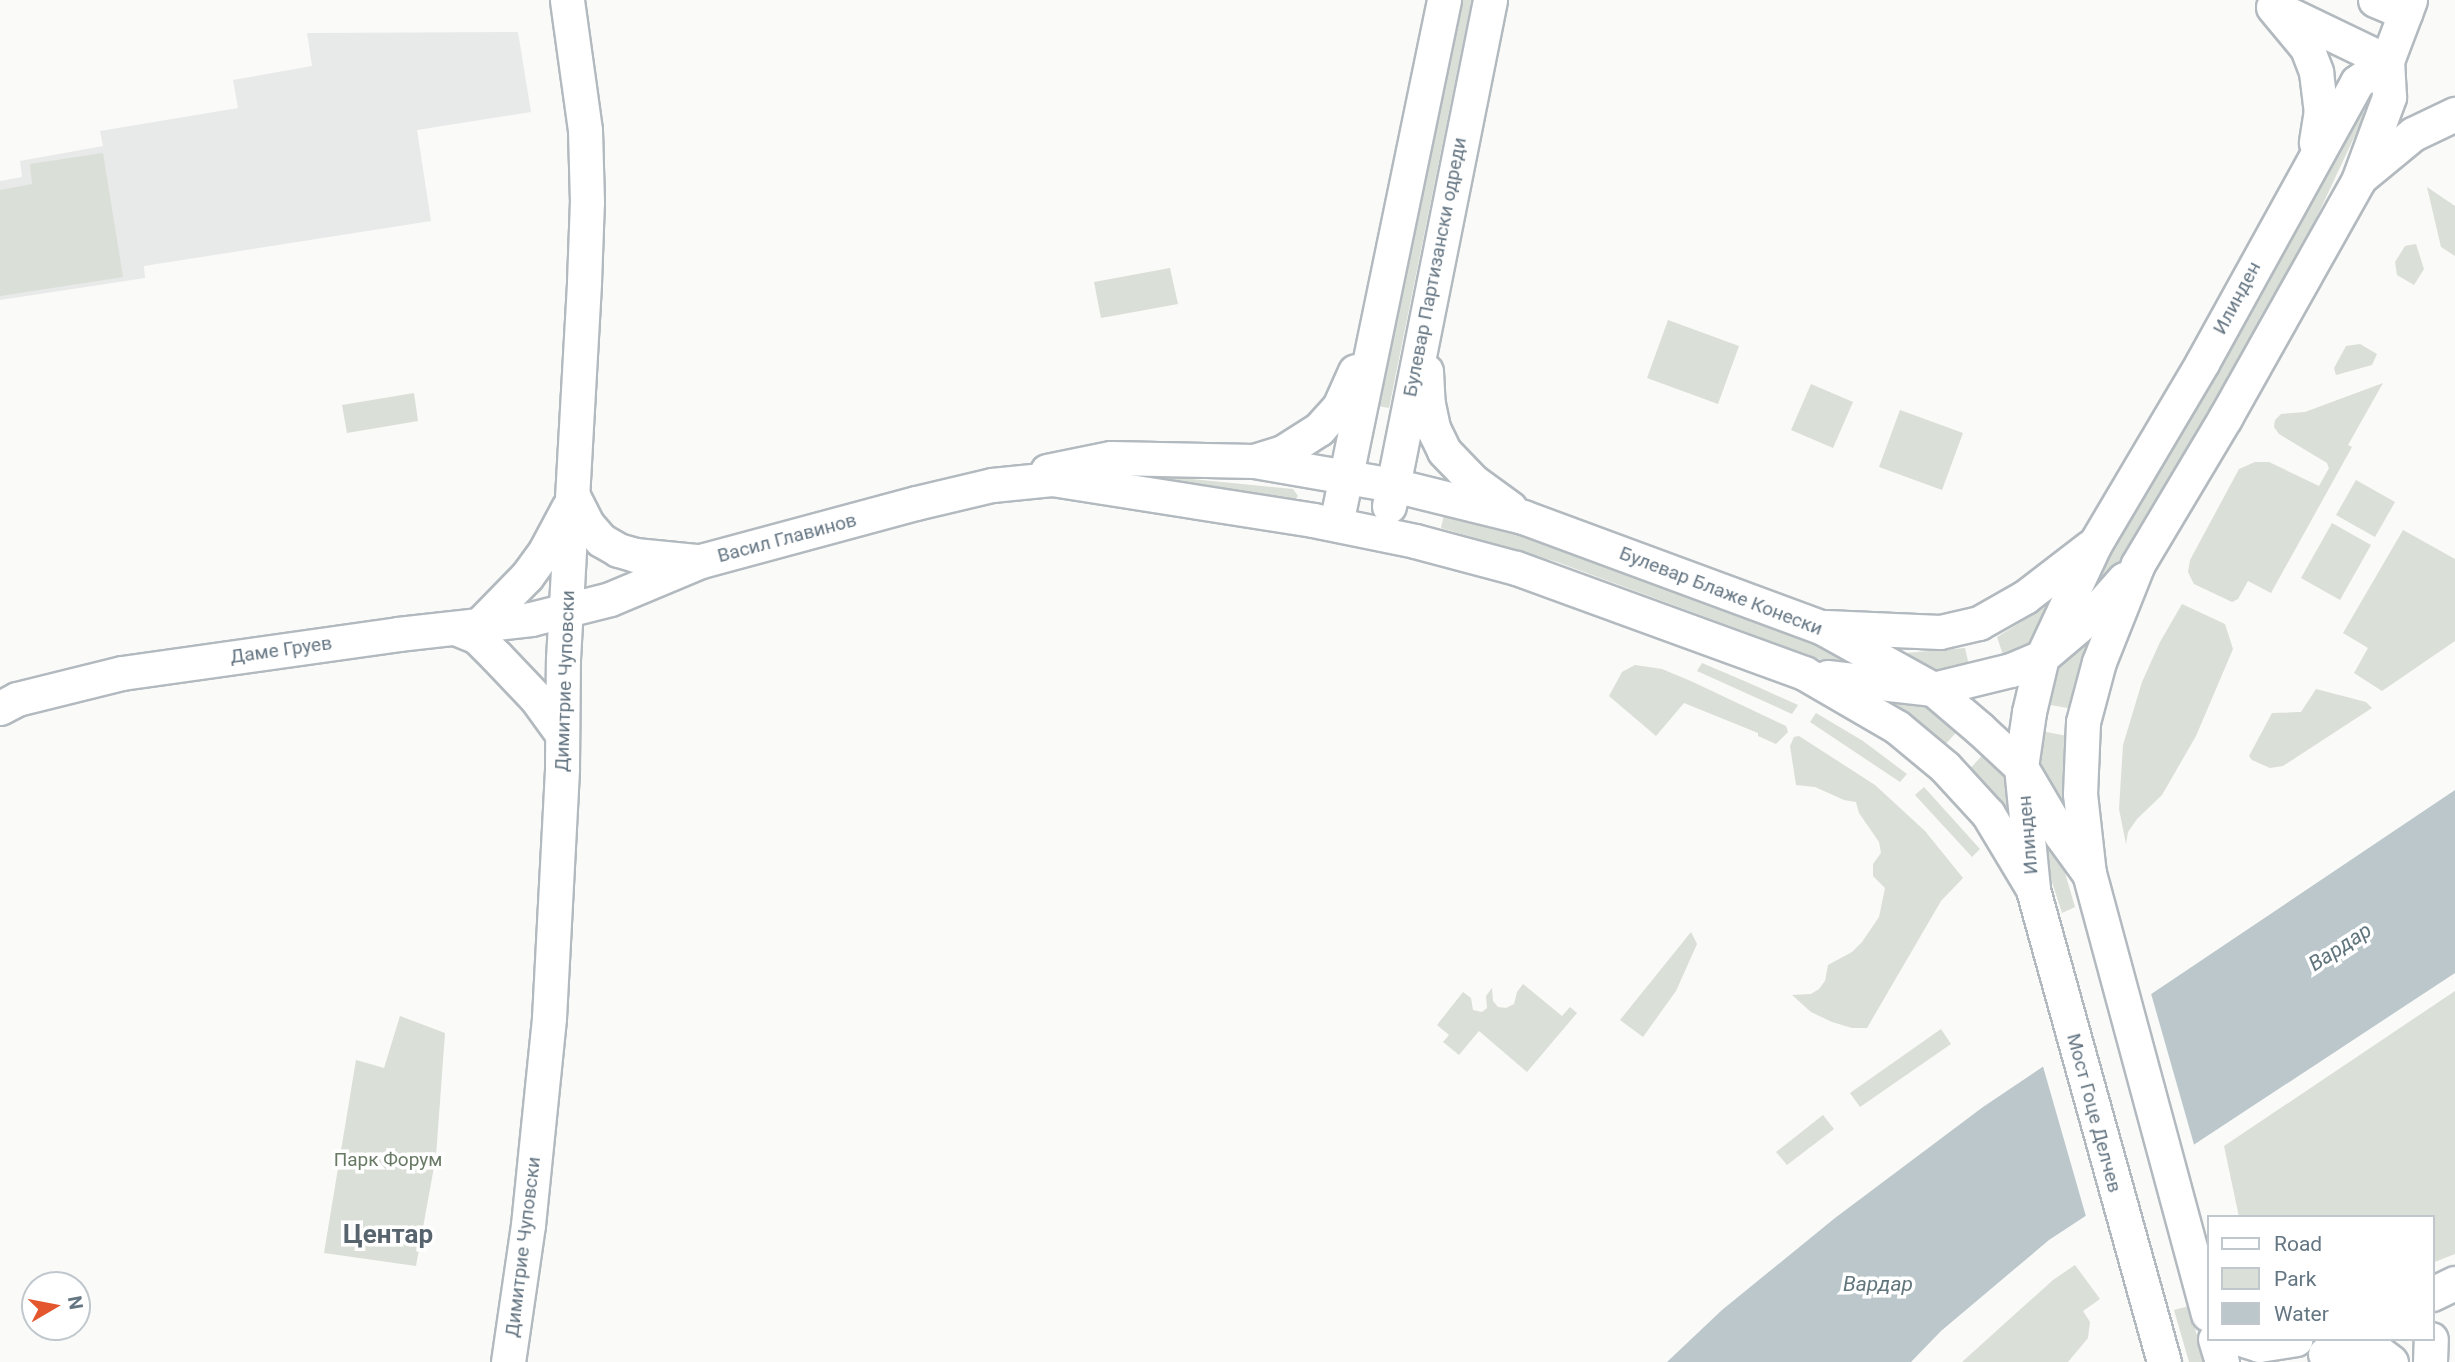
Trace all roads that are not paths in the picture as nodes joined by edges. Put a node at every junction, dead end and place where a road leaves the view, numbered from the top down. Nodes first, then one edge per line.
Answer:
1 (567, 0) edge
2 (1444, 0) edge
3 (1490, 0) edge
4 (2266, 3) edge
5 (2397, 4) edge
6 (2387, 61) junction
7 (2455, 114) edge
8 (2314, 156) junction
9 (2358, 181) junction
10 (1377, 317) junction
11 (1423, 325) junction
12 (1254, 461) junction
13 (1345, 476) junction
14 (1013, 482) junction
15 (1393, 485) junction
16 (573, 496) junction
17 (1523, 517) junction
18 (1336, 524) junction
19 (1383, 534) junction
20 (2095, 544) junction
21 (701, 561) junction
22 (2138, 564) junction
23 (566, 611) junction
24 (467, 626) junction
25 (1821, 627) junction
26 (2042, 657) junction
27 (1804, 673) junction
28 (1933, 689) junction
29 (0, 708) edge
30 (562, 734) junction
31 (2021, 767) junction
32 (2089, 874) junction
33 (2033, 889) junction
34 (2455, 1283) edge
35 (2434, 1293) edge
36 (2206, 1307) edge
37 (2216, 1341) edge
38 (2250, 1341) edge
39 (2348, 1341) edge
40 (2431, 1341) edge
41 (2160, 1350) edge
42 (2311, 1352) edge
43 (508, 1362) edge
44 (2222, 1362) edge
45 (2391, 1362) edge
46 (2430, 1362) edge

1 - 16 street, Димитрие Чуповски
2 - 10 street
3 - 11 street, Булевар Партизански одреди
4 - 6 street
4 - 8 street
5 - 6 street
6 - 8 street, Илинден
6 - 9 street
7 - 9 street
8 - 20 street, Илинден
9 - 22 street
10 - 12 street
10 - 13 street
11 - 15 street, Булевар Партизански одреди
11 - 17 street
12 - 13 street, Васил Главинов
12 - 14 street, Васил Главинов
13 - 15 street, Булевар Блаже Конески
13 - 18 street
14 - 18 street, Васил Главинов
14 - 21 street, Васил Главинов
15 - 17 street, Булевар Блаже Конески
15 - 19 street, Булевар Партизански одреди
16 - 21 street
16 - 23 street, Димитрие Чуповски
16 - 24 street
17 - 25 street, Булевар Блаже Конески
18 - 19 street
19 - 27 street
20 - 25 street, Илинден
20 - 26 street, Илинден
21 - 23 street, Васил Главинов
22 - 26 street
22 - 32 street
23 - 24 street, Даме Груев
23 - 30 street, Димитрие Чуповски
24 - 29 street, Даме Груев
24 - 30 street
25 - 28 street, Булевар Блаже Конески
26 - 28 street
26 - 31 street, Илинден
27 - 28 street
27 - 33 street
28 - 31 street, Булевар Блаже Конески
30 - 43 street, Димитрие Чуповски
31 - 32 street, Булевар Блаже Конески
31 - 33 street, Илинден
32 - 36 street
33 - 41 street, Мост Гоце Делчев
34 - 35 street
37 - 44 street
38 - 42 street
39 - 42 street
40 - 46 street
42 - 45 street

